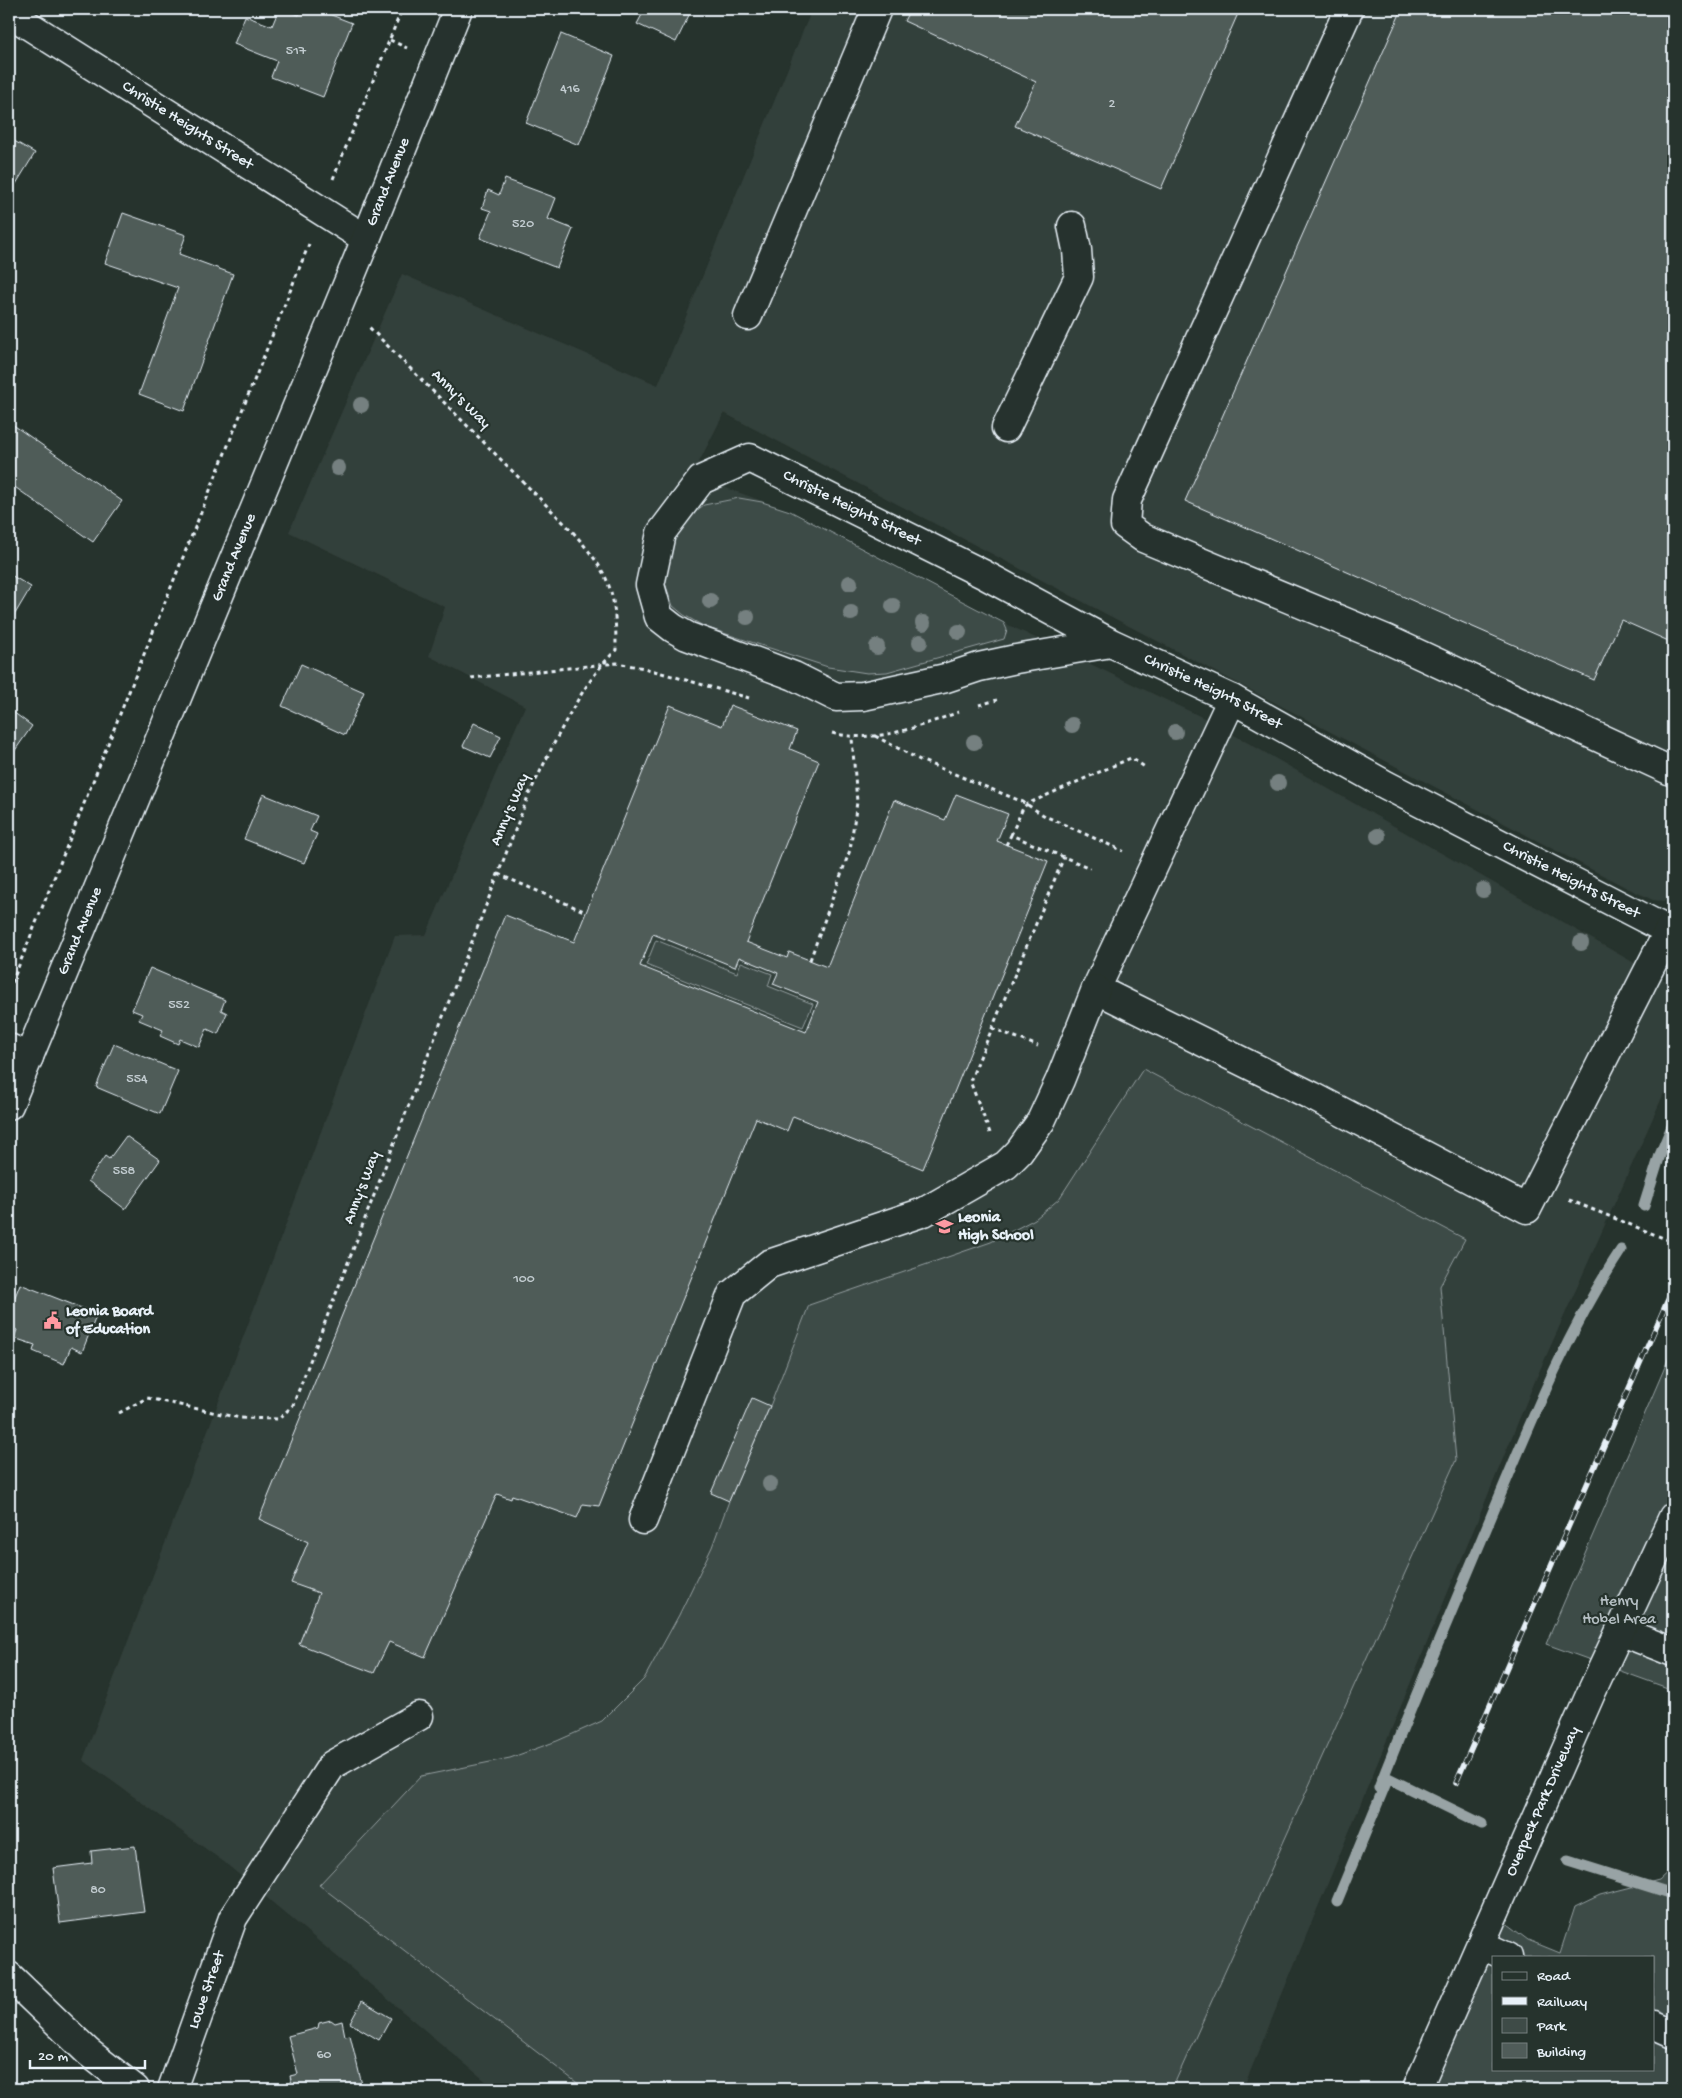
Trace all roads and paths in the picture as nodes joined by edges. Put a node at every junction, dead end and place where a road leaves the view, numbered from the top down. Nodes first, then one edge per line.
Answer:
1 (402, 9) edge
2 (458, 9) edge
3 (877, 9) edge
4 (1348, 9) edge
5 (9, 13) edge
6 (336, 171) dead end
7 (1072, 226) dead end
8 (366, 239) junction
9 (305, 253) dead end
10 (341, 297) junction
11 (748, 316) dead end
12 (1006, 428) dead end
13 (1111, 643) junction
14 (1232, 700) junction
15 (875, 736) dead end
16 (852, 738) dead end
17 (1145, 766) dead end
18 (1673, 772) edge
19 (1027, 804) junction
20 (1011, 835) junction
21 (1006, 845) dead end
22 (1064, 857) junction
23 (1155, 865) junction
24 (1090, 868) dead end
25 (498, 874) junction
26 (586, 912) dead end
27 (1671, 931) edge
28 (810, 960) dead end
29 (1096, 989) junction
30 (9, 990) edge
31 (992, 1028) junction
32 (19, 1053) edge
33 (1069, 1057) junction
34 (9, 1105) edge
35 (1006, 1165) junction
36 (1538, 1188) junction
37 (1673, 1242) edge
38 (118, 1413) dead end
39 (1673, 1517) edge
40 (643, 1520) dead end
41 (1620, 1631) junction
42 (1673, 1652) edge
43 (419, 1716) dead end
44 (1482, 1945) junction
45 (1506, 1956) edge
46 (9, 1976) edge
47 (1654, 2025) edge
48 (1673, 2034) edge
49 (135, 2089) edge
50 (172, 2089) edge
51 (1418, 2089) edge

1 - 6 path
2 - 8 street, Grand Avenue
3 - 11 street
4 - 18 street
5 - 8 street, Christie Heights Street
7 - 12 street
8 - 10 street, Grand Avenue
9 - 30 path
10 - 25 path, Anny's Way
10 - 32 street, Grand Avenue
13 - 13 street, Christie Heights Street
13 - 14 street, Christie Heights Street
14 - 23 street
14 - 27 street, Christie Heights Street
15 - 19 path
16 - 28 path
17 - 19 path
19 - 20 path
19 - 23 path
20 - 21 path
20 - 22 path
22 - 24 path
22 - 31 path
23 - 29 street
25 - 26 path
25 - 38 path, Anny's Way
27 - 36 street
29 - 33 street
29 - 36 street
31 - 33 path
31 - 35 path
32 - 34 street, Grand Avenue
33 - 35 street
35 - 40 street
36 - 37 path
39 - 41 street, Overpeck Park Driveway
41 - 42 street
41 - 44 street, Overpeck Park Driveway
43 - 50 street, Lowe Street
44 - 45 street
44 - 51 street, Overpeck Park Driveway
46 - 49 street
47 - 48 street

